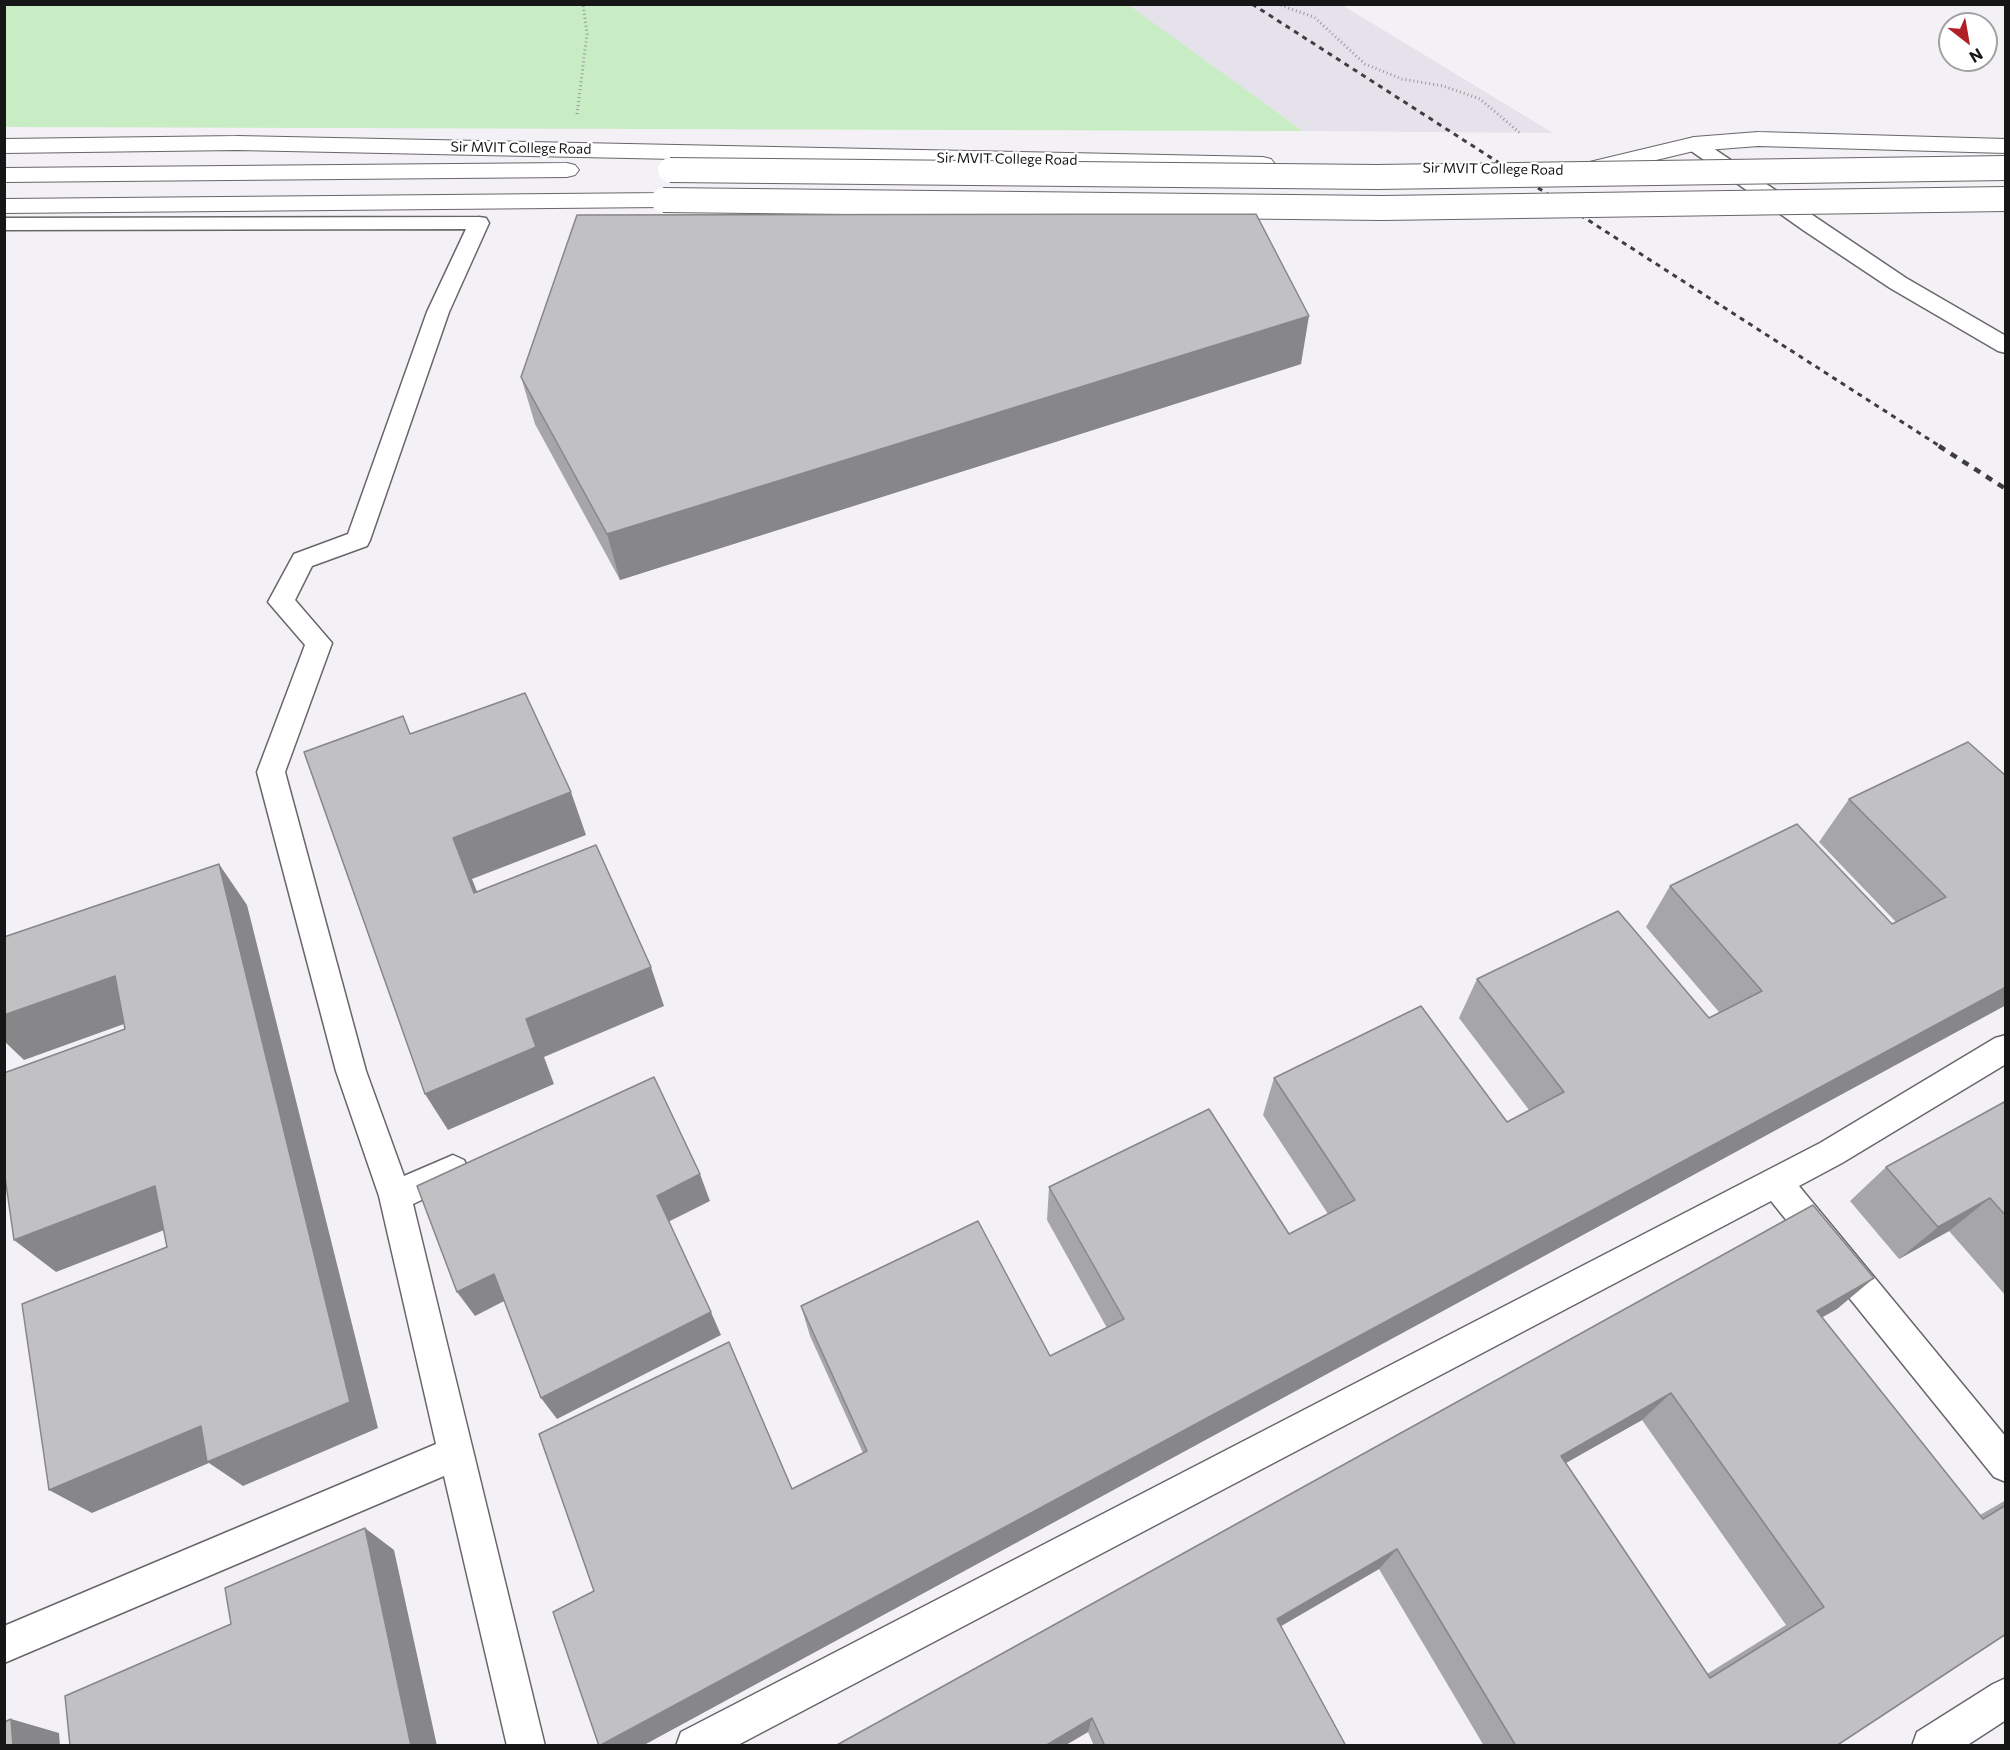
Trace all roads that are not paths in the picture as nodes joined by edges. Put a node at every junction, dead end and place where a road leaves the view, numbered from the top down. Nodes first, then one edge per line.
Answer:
1 (1694, 144) junction
2 (4, 146) edge
3 (2006, 146) edge
4 (2006, 168) edge
5 (4, 175) edge
6 (2006, 199) edge
7 (4, 206) edge
8 (4, 224) edge
9 (2006, 346) edge
10 (2006, 1048) edge
11 (479, 1158) edge
12 (1774, 1182) junction
13 (395, 1196) junction
14 (456, 1453) junction
15 (2006, 1465) edge
16 (4, 1646) edge
17 (2006, 1697) edge
18 (526, 1746) edge
19 (695, 1746) edge
20 (1931, 1746) edge

1 - 2 main road, Sir MVIT College Road
1 - 3 main road, Sir MVIT College Road
1 - 9 lane
4 - 5 main road, Sir MVIT College Road, bridge
6 - 7 main road, bridge
8 - 13 lane
10 - 12 lane
11 - 13 lane
12 - 15 lane
12 - 19 lane
13 - 14 lane
14 - 16 lane
14 - 18 lane
17 - 20 lane

